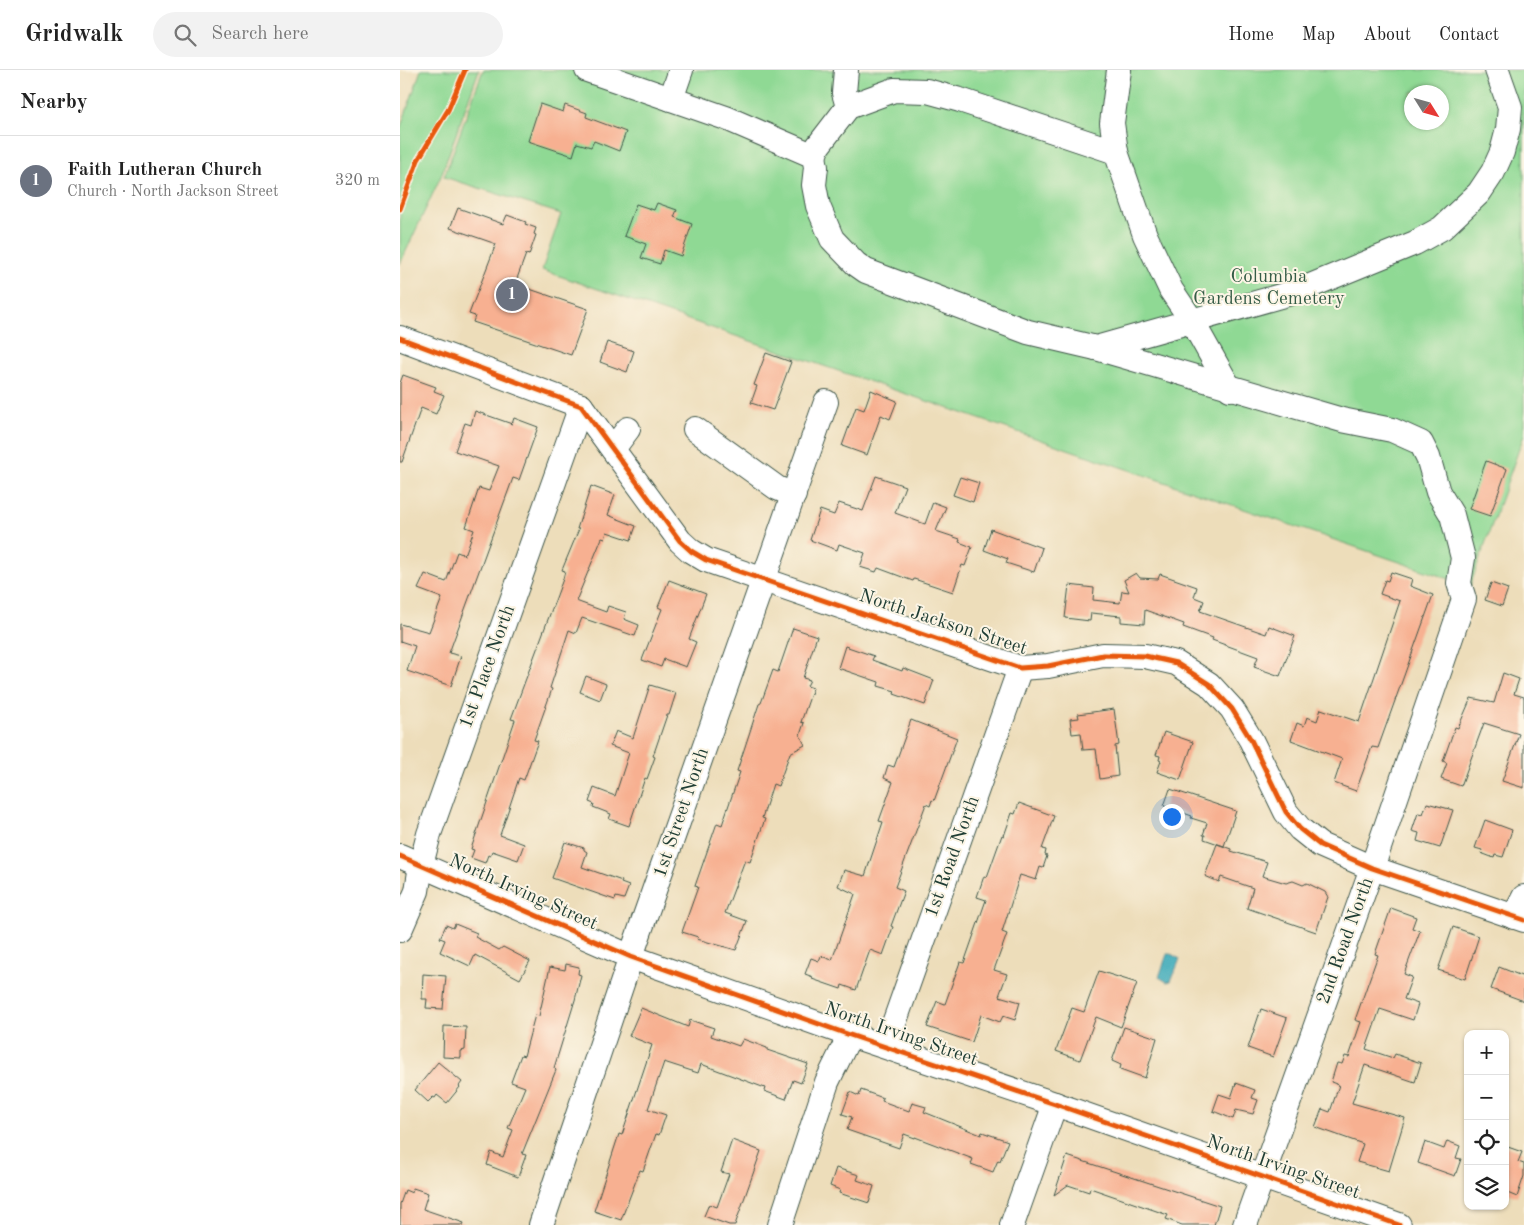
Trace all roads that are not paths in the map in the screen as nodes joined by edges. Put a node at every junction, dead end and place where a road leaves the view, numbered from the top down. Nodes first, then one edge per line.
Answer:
1 (587, 70) edge
2 (681, 70) edge
3 (846, 70) edge
4 (1119, 70) edge
5 (1497, 70) edge
6 (671, 99) junction
7 (848, 107) junction
8 (1116, 152) junction
9 (814, 156) junction
10 (1192, 321) junction
11 (414, 338) edge
12 (1096, 348) junction
13 (1230, 389) junction
14 (826, 402) dead end
15 (581, 406) junction
16 (628, 428) dead end
17 (694, 429) dead end
18 (613, 449) junction
19 (794, 495) junction
20 (764, 579) junction
21 (1020, 668) junction
22 (410, 860) edge
23 (1372, 868) junction
24 (1521, 911) edge
25 (400, 930) edge
26 (631, 957) junction
27 (850, 1035) junction
28 (886, 1046) junction
29 (1055, 1104) junction
30 (1263, 1176) junction
31 (541, 1225) edge
32 (780, 1225) edge
33 (1012, 1225) edge
34 (1245, 1225) edge
35 (1399, 1225) edge

1 - 6 street
2 - 6 street
3 - 7 street
4 - 8 street
5 - 10 street
6 - 9 street
7 - 8 street
7 - 9 street
8 - 10 street
9 - 12 street
10 - 12 street
10 - 13 street
11 - 15 street
12 - 13 street
13 - 23 street, 2nd Road North
14 - 19 street, 1st Street North
15 - 18 street, North Jackson Street
15 - 22 street, 1st Place North
16 - 18 street
17 - 19 street
18 - 20 street, North Jackson Street
19 - 20 street, 1st Street North
20 - 21 street, North Jackson Street
20 - 26 street, 1st Street North
21 - 23 street, North Jackson Street
21 - 28 street, 1st Road North
22 - 25 street, 1st Place North
22 - 26 street, North Irving Street
23 - 24 street, North Jackson Street
23 - 30 street, 2nd Road North
26 - 27 street, North Irving Street
26 - 31 street, 1st Street North
27 - 28 street, North Irving Street
27 - 32 street
28 - 29 street, North Irving Street
29 - 30 street, North Irving Street
29 - 33 street
30 - 34 street, 2nd Road North
30 - 35 street, North Irving Street

